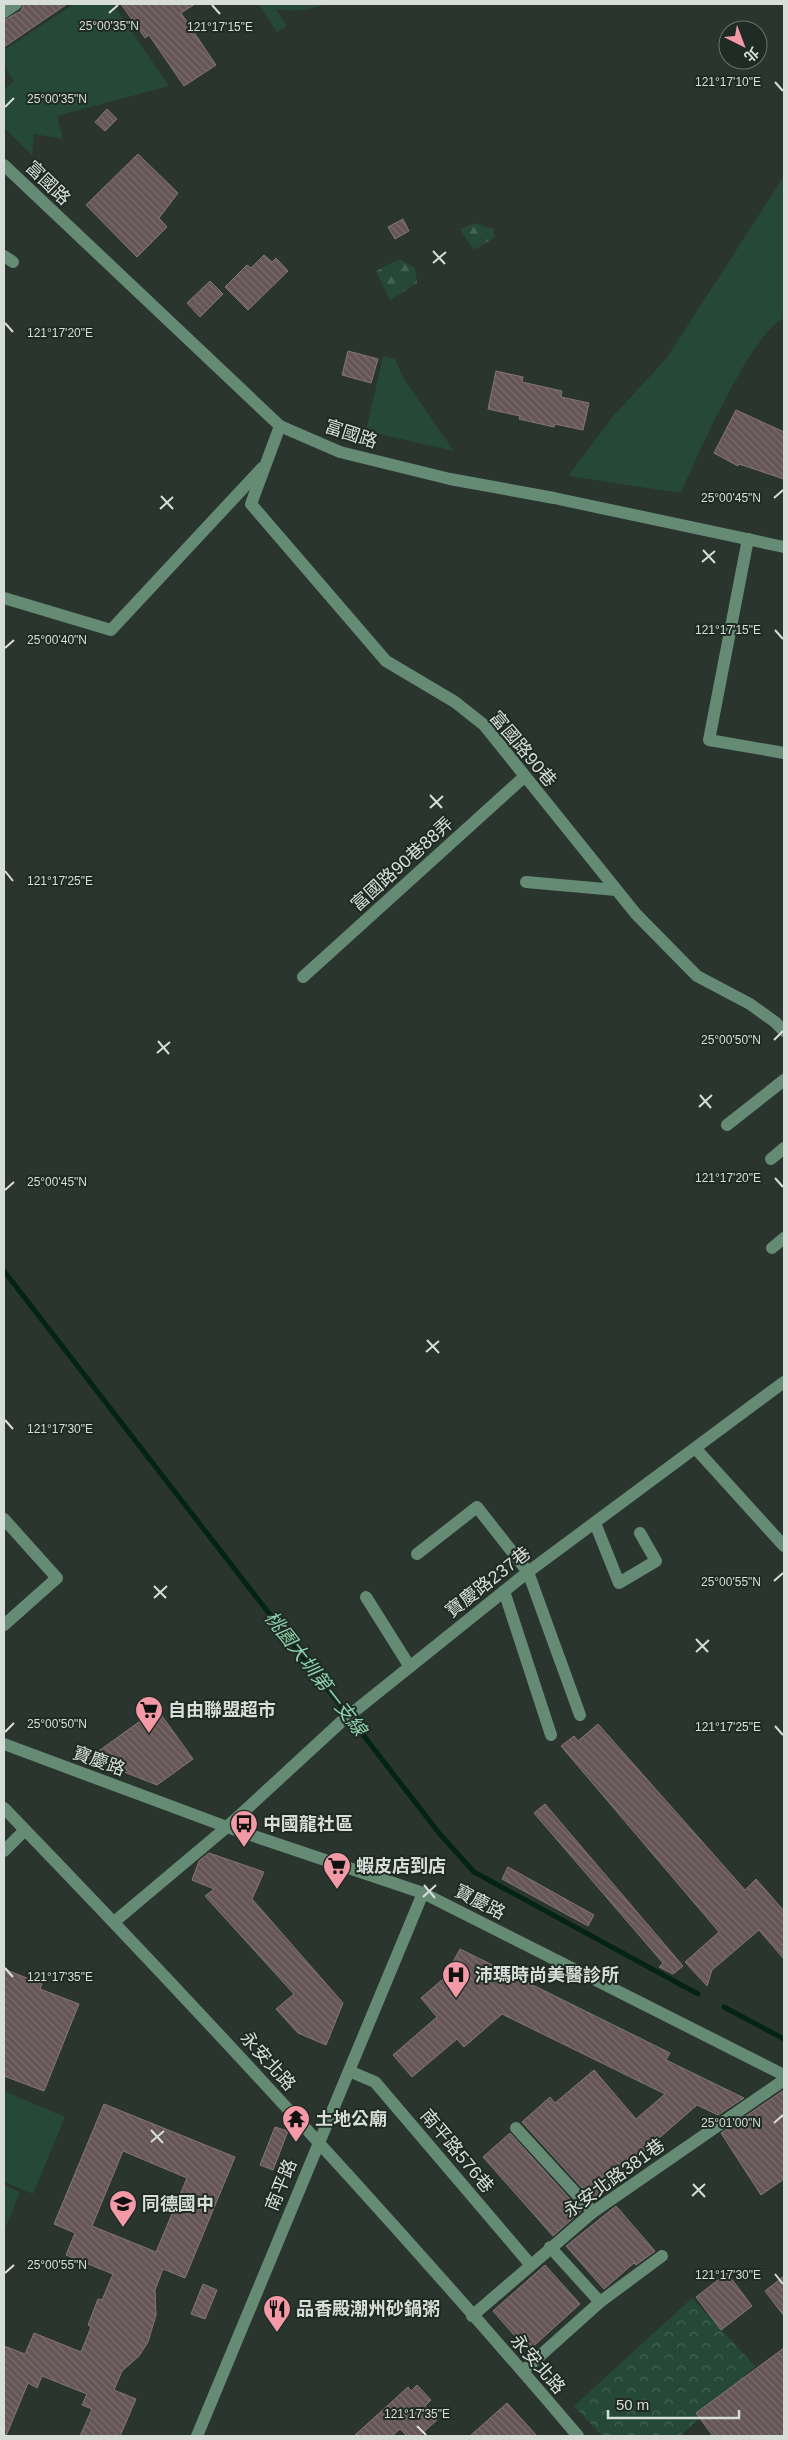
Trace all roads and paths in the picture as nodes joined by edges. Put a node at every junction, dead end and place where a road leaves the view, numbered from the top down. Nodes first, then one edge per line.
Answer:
1 (16, 4) edge
2 (4, 12) edge
3 (4, 165) edge
4 (280, 426) junction
5 (267, 462) junction
6 (748, 539) junction
7 (784, 547) edge
8 (4, 598) edge
9 (784, 753) edge
10 (524, 777) junction
11 (526, 882) dead end
12 (616, 890) junction
13 (303, 977) dead end
14 (784, 1032) edge
15 (784, 1080) edge
16 (727, 1125) dead end
17 (784, 1148) edge
18 (771, 1159) dead end
19 (784, 1238) edge
20 (772, 1248) dead end
21 (784, 1382) edge
22 (696, 1449) junction
23 (4, 1519) edge
24 (595, 1523) junction
25 (640, 1532) dead end
26 (784, 1546) edge
27 (417, 1554) dead end
28 (528, 1572) junction
29 (504, 1591) junction
30 (366, 1597) dead end
31 (4, 1625) edge
32 (410, 1667) junction
33 (580, 1715) dead end
34 (551, 1735) dead end
35 (4, 1744) edge
36 (4, 1808) edge
37 (227, 1827) junction
38 (26, 1830) junction
39 (4, 1851) edge
40 (423, 1893) junction
41 (114, 1922) junction
42 (349, 2071) junction
43 (784, 2075) edge
44 (784, 2080) edge
45 (516, 2128) dead end
46 (318, 2142) junction
47 (593, 2212) junction
48 (550, 2247) junction
49 (662, 2256) dead end
50 (530, 2264) junction
51 (600, 2302) junction
52 (472, 2316) junction
53 (523, 2371) junction
54 (197, 2436) edge
55 (578, 2436) edge

1 - 2 street
3 - 4 street, 富國路
4 - 5 street, 富國路90巷
4 - 6 street, 富國路
5 - 8 street
5 - 10 street, 富國路90巷
6 - 7 street, 富國路
6 - 9 street
10 - 12 street, 富國路90巷
10 - 13 street, 富國路90巷88弄
11 - 12 street
12 - 14 street, 富國路90巷
15 - 16 street
17 - 18 street
19 - 20 street
21 - 22 street, 寶慶路237巷
22 - 24 street, 寶慶路237巷
22 - 26 street
23 - 31 street
24 - 25 street
24 - 28 street, 寶慶路237巷
27 - 28 street
28 - 29 street, 寶慶路237巷
28 - 33 street
29 - 32 street, 寶慶路237巷
29 - 34 street
30 - 32 street
32 - 37 street, 寶慶路237巷
35 - 37 street, 寶慶路
36 - 38 street, 永安北路
37 - 40 street, 寶慶路
37 - 41 street, 寶慶路237巷
38 - 39 street
38 - 41 street, 永安北路
40 - 42 street, 南平路
40 - 43 street, 寶慶路
41 - 46 street, 永安北路
42 - 46 street, 南平路
42 - 50 street, 南平路576巷
44 - 47 street, 永安北路381巷
45 - 47 street
46 - 52 street, 永安北路
46 - 54 street, 南平路
47 - 48 street, 永安北路381巷
48 - 50 street, 永安北路381巷
48 - 51 street
49 - 51 street
50 - 52 street, 永安北路381巷
51 - 53 street
52 - 53 street, 永安北路
53 - 55 street, 永安北路

